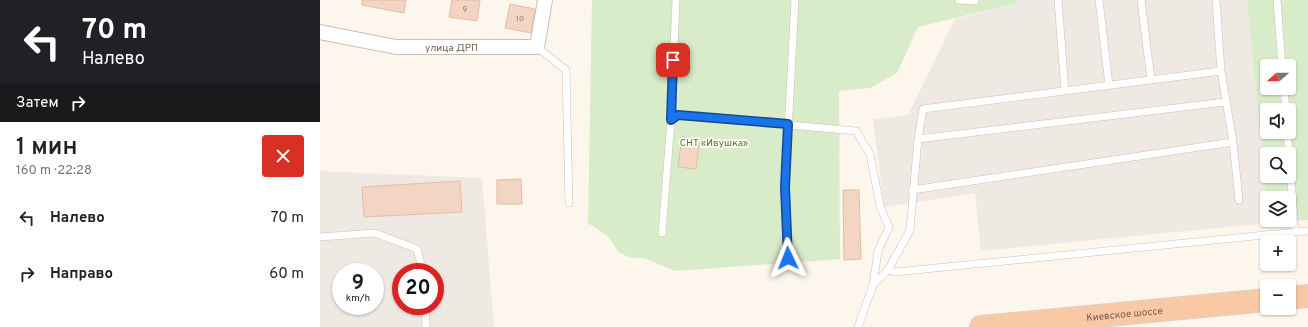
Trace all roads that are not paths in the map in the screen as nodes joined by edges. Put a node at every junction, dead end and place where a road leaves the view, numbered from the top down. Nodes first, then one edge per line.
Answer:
1 (545, 0) edge
2 (676, 0) edge
3 (795, 0) edge
4 (959, 0) edge
5 (1058, 0) edge
6 (1099, 0) edge
7 (1141, 0) edge
8 (1216, 0) edge
9 (1277, 0) edge
10 (975, 1) dead end
11 (320, 32) edge
12 (537, 47) junction
13 (1281, 59) edge
14 (1221, 71) junction
15 (1151, 80) junction
16 (1109, 85) junction
17 (1065, 91) junction
18 (1225, 102) junction
19 (671, 120) junction
20 (788, 124) junction
21 (918, 139) junction
22 (1233, 142) junction
23 (1291, 183) edge
24 (912, 190) junction
25 (1239, 200) dead end
26 (569, 203) dead end
27 (1308, 231) edge
28 (1295, 232) junction
29 (662, 233) dead end
30 (320, 237) edge
31 (788, 258) dead end
32 (421, 263) edge
33 (888, 270) junction
34 (873, 285) junction
35 (1308, 296) edge
36 (1296, 297) edge
37 (1260, 301) edge
38 (425, 315) edge
39 (426, 327) edge
40 (858, 327) edge
41 (981, 327) edge

1 - 12 street
2 - 19 lane
3 - 20 lane
4 - 10 lane
5 - 17 lane
6 - 16 lane
7 - 15 lane
8 - 14 lane
9 - 13 lane
11 - 12 street, улица ДРП
12 - 26 lane
14 - 15 lane
14 - 18 lane
15 - 16 lane
16 - 17 lane
17 - 21 lane
18 - 21 lane
18 - 22 lane
19 - 20 lane
19 - 29 lane
20 - 31 lane
20 - 34 lane
21 - 24 lane
22 - 24 lane
22 - 25 lane
23 - 28 lane
24 - 33 lane
27 - 28 lane
28 - 33 lane
30 - 32 lane
33 - 34 lane
34 - 40 lane
35 - 36 highway
37 - 41 highway, Киевское шоссе
38 - 39 lane

